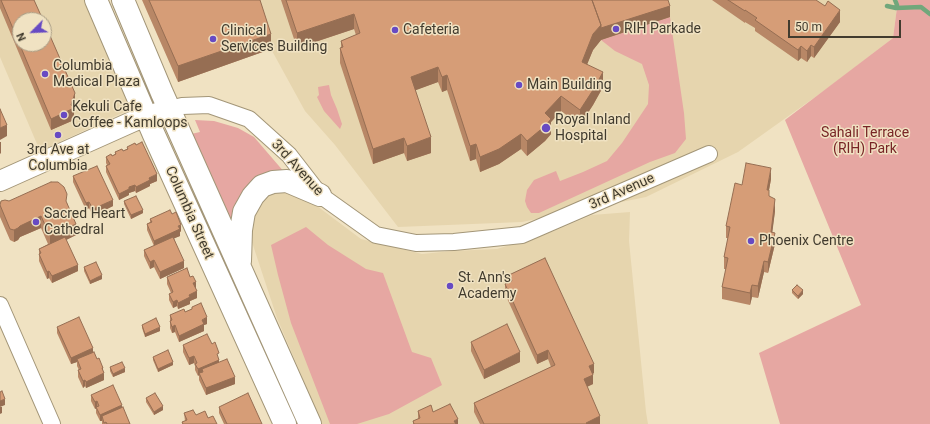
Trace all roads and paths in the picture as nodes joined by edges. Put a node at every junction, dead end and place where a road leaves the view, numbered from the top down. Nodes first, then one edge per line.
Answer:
1 (96, 0) edge
2 (123, 0) edge
3 (169, 109) junction
4 (146, 116) junction
5 (709, 154) dead end
6 (0, 181) edge
7 (320, 195) junction
8 (240, 266) junction
9 (0, 305) edge
10 (52, 424) edge
11 (285, 424) edge
12 (310, 424) edge

1 - 4 main road, Columbia Street
2 - 3 main road, Columbia Street
3 - 4 street, 3rd Avenue
3 - 7 street, 3rd Avenue
3 - 8 main road, Columbia Street
4 - 6 street, 3rd Avenue
4 - 11 main road, Columbia Street
5 - 7 street, 3rd Avenue
7 - 8 main road
8 - 12 main road, Columbia Street
9 - 10 street

